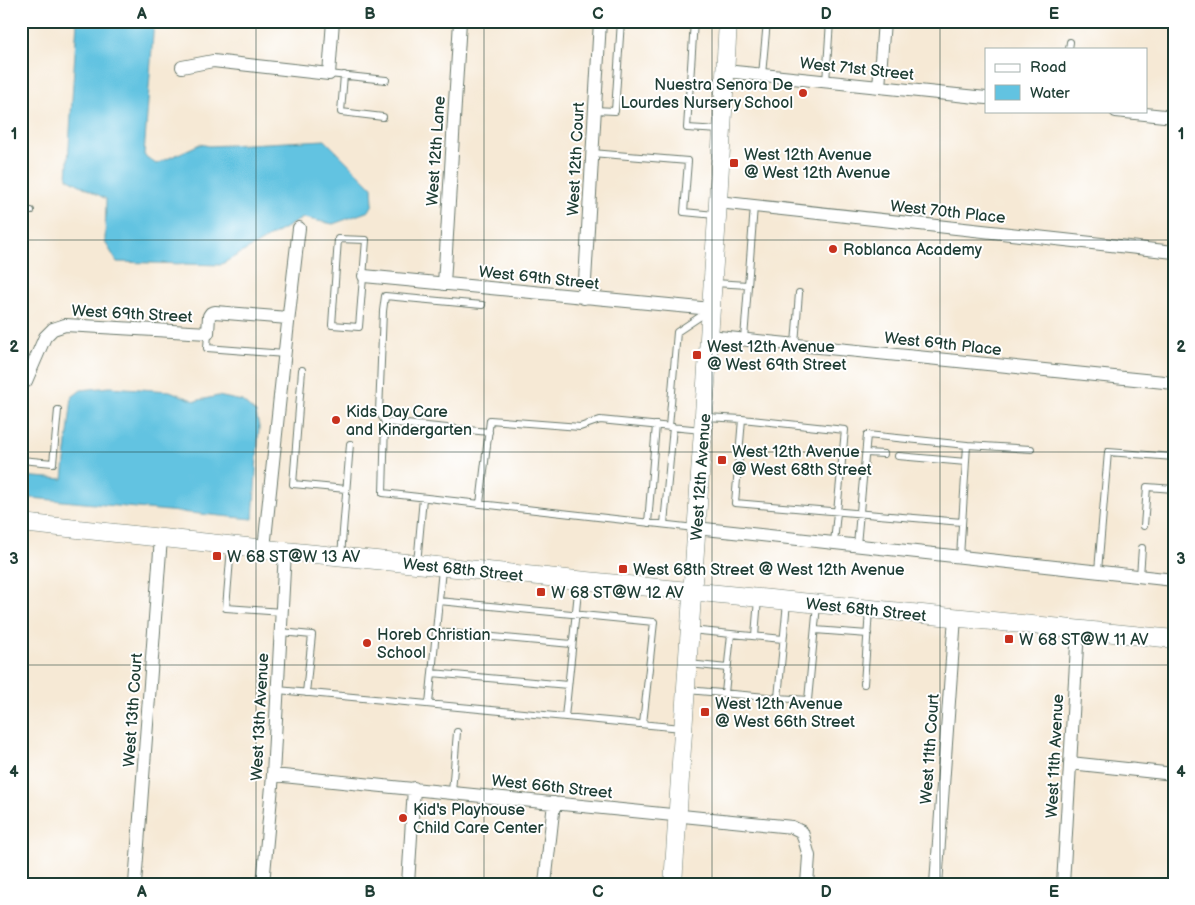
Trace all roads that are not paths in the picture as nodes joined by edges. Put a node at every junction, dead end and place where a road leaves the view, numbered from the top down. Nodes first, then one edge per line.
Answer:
1 (333, 21) edge
2 (460, 21) edge
3 (600, 21) edge
4 (621, 21) edge
5 (694, 21) edge
6 (728, 21) edge
7 (767, 21) edge
8 (830, 21) edge
9 (884, 21) edge
10 (182, 67) dead end
11 (725, 71) junction
12 (329, 74) junction
13 (762, 75) junction
14 (344, 76) junction
15 (386, 80) dead end
16 (826, 82) junction
17 (879, 87) junction
18 (985, 98) edge
19 (594, 110) junction
20 (1126, 112) edge
21 (383, 117) dead end
22 (1174, 117) edge
23 (722, 130) junction
24 (592, 153) junction
25 (754, 206) junction
26 (718, 208) junction
27 (21, 210) edge
28 (31, 211) dead end
29 (299, 228) dead end
30 (1174, 252) edge
31 (364, 276) junction
32 (712, 283) junction
33 (444, 284) junction
34 (748, 285) junction
35 (800, 294) dead end
36 (584, 298) junction
37 (482, 305) dead end
38 (711, 309) junction
39 (288, 318) junction
40 (208, 333) junction
41 (709, 336) junction
42 (744, 339) junction
43 (795, 344) junction
44 (285, 354) junction
45 (302, 370) dead end
46 (1174, 383) edge
47 (21, 385) edge
48 (58, 410) dead end
49 (742, 419) junction
50 (385, 422) junction
51 (703, 423) junction
52 (656, 426) junction
53 (671, 427) junction
54 (489, 432) junction
55 (350, 444) dead end
56 (967, 445) junction
57 (1031, 449) dead end
58 (866, 453) junction
59 (884, 454) dead end
60 (898, 456) dead end
61 (1174, 457) edge
62 (21, 460) edge
63 (966, 462) junction
64 (346, 489) junction
65 (1174, 489) edge
66 (423, 498) junction
67 (480, 504) junction
68 (837, 512) junction
69 (860, 514) junction
70 (962, 522) junction
71 (648, 523) junction
72 (21, 524) edge
73 (664, 524) junction
74 (1144, 526) dead end
75 (696, 528) junction
76 (161, 538) junction
77 (834, 543) junction
78 (231, 546) junction
79 (857, 546) junction
80 (1142, 548) dead end
81 (264, 549) junction
82 (285, 551) junction
83 (341, 557) junction
84 (960, 557) junction
85 (417, 564) junction
86 (443, 567) junction
87 (1098, 572) junction
88 (1140, 576) junction
89 (1174, 580) edge
90 (579, 581) junction
91 (692, 592) junction
92 (758, 598) junction
93 (439, 601) junction
94 (787, 601) junction
95 (817, 604) junction
96 (869, 609) junction
97 (282, 612) junction
98 (576, 613) junction
99 (955, 617) junction
100 (1078, 629) junction
101 (690, 630) junction
102 (814, 630) junction
103 (281, 632) junction
104 (436, 632) junction
105 (730, 634) junction
106 (868, 634) junction
107 (755, 636) junction
108 (783, 639) junction
109 (1174, 640) edge
110 (572, 644) junction
111 (688, 664) junction
112 (728, 668) junction
113 (432, 673) junction
114 (864, 684) dead end
115 (568, 685) junction
116 (278, 690) junction
117 (686, 690) junction
118 (306, 693) junction
119 (725, 693) junction
120 (778, 698) junction
121 (429, 704) junction
122 (565, 717) junction
123 (643, 724) junction
124 (683, 728) junction
125 (457, 732) dead end
126 (1070, 763) junction
127 (1174, 774) edge
128 (273, 775) junction
129 (414, 788) junction
130 (452, 792) junction
131 (554, 803) junction
132 (678, 815) junction
133 (135, 884) edge
134 (263, 884) edge
135 (408, 884) edge
136 (546, 884) edge
137 (674, 884) edge
138 (807, 884) edge
139 (936, 884) edge
140 (1063, 884) edge

1 - 12 street
2 - 33 street, West 12th Lane
3 - 19 street, West 12th Court
4 - 19 lane
5 - 23 lane
6 - 11 main road, West 12th Avenue
7 - 13 lane
8 - 16 lane
9 - 17 street
10 - 12 street
11 - 13 street, West 71st Street
11 - 23 main road, West 12th Avenue
12 - 14 lane
13 - 16 street, West 71st Street
14 - 15 lane
14 - 21 lane
16 - 17 street, West 71st Street
17 - 18 street, West 71st Street
19 - 24 street, West 12th Court
20 - 22 street
23 - 26 main road, West 12th Avenue
24 - 26 lane
24 - 36 street, West 12th Court
25 - 26 street, West 70th Place
25 - 30 street, West 70th Place
25 - 34 lane
26 - 32 main road, West 12th Avenue
27 - 28 lane
29 - 39 street
31 - 31 lane
31 - 33 street, West 69th Street
32 - 34 lane
32 - 38 main road, West 12th Avenue
33 - 36 street, West 69th Street
34 - 42 lane
35 - 43 lane
36 - 38 street, West 69th Street
37 - 50 lane
38 - 41 main road, West 12th Avenue
38 - 53 lane
39 - 40 street, West 69th Street
39 - 44 street
40 - 44 lane
40 - 47 street, West 69th Street
41 - 42 street, West 69th Place
41 - 51 main road, West 12th Avenue
42 - 43 street, West 69th Place
43 - 46 street, West 69th Place
44 - 81 street
45 - 64 lane
48 - 62 lane
49 - 51 lane
49 - 68 lane
49 - 68 lane
50 - 54 lane
50 - 66 lane
51 - 53 lane
51 - 75 main road, West 12th Avenue
52 - 53 lane
52 - 54 lane
52 - 71 lane
53 - 73 lane
54 - 67 lane
55 - 64 lane
56 - 57 lane
56 - 58 lane
56 - 63 lane
58 - 59 lane
58 - 69 lane
60 - 63 lane
61 - 87 lane
63 - 70 lane
64 - 83 lane
65 - 74 lane
66 - 67 lane
66 - 85 lane
67 - 71 lane
68 - 69 lane
68 - 77 lane
69 - 70 lane
69 - 79 lane
70 - 84 lane
71 - 73 lane
72 - 76 main road, West 68th Street
73 - 75 lane
75 - 77 street
75 - 91 main road, West 12th Avenue
76 - 78 main road, West 68th Street
76 - 133 street, West 13th Court
77 - 79 street
78 - 81 main road, West 68th Street
78 - 97 lane
79 - 84 street
80 - 88 lane
81 - 82 main road, West 68th Street
82 - 83 main road, West 68th Street
82 - 97 street, West 13th Avenue
83 - 85 main road, West 68th Street
84 - 87 street
85 - 86 main road, West 68th Street
86 - 90 main road, West 68th Street
86 - 93 lane
87 - 88 street
88 - 89 street
90 - 91 main road, West 68th Street
90 - 98 lane
91 - 92 main road, West 68th Street
91 - 101 main road, West 12th Avenue
92 - 94 main road, West 68th Street
92 - 107 lane
93 - 98 lane
93 - 104 lane
94 - 95 main road, West 68th Street
94 - 108 lane
95 - 96 main road, West 68th Street
95 - 102 lane
96 - 99 main road, West 68th Street
96 - 106 lane
97 - 103 street, West 13th Avenue
98 - 110 lane
98 - 123 lane
99 - 100 main road, West 68th Street
99 - 139 street, West 11th Court
100 - 109 main road, West 68th Street
100 - 126 street, West 11th Avenue
101 - 105 lane
101 - 111 main road, West 12th Avenue
102 - 106 lane
102 - 120 lane
103 - 116 street, West 13th Avenue
103 - 118 lane
104 - 110 lane
104 - 113 lane
105 - 107 lane
105 - 112 lane
106 - 114 lane
107 - 108 lane
108 - 120 lane
110 - 115 lane
111 - 112 lane
111 - 117 main road, West 12th Avenue
112 - 119 lane
113 - 115 lane
113 - 121 lane
115 - 122 lane
116 - 118 lane
116 - 128 street, West 13th Avenue
117 - 119 lane
117 - 124 main road, West 12th Avenue
118 - 121 lane
119 - 120 lane
121 - 122 lane
122 - 123 lane
123 - 124 lane
124 - 132 main road, West 12th Avenue
125 - 130 lane
126 - 127 street
126 - 140 street, West 11th Avenue
128 - 129 street, West 66th Street
128 - 134 street, West 13th Avenue
129 - 130 street, West 66th Street
129 - 135 street
130 - 131 street, West 66th Street
131 - 132 street, West 66th Street
131 - 136 street
132 - 137 main road, West 12th Avenue
132 - 138 street, West 66th Street

